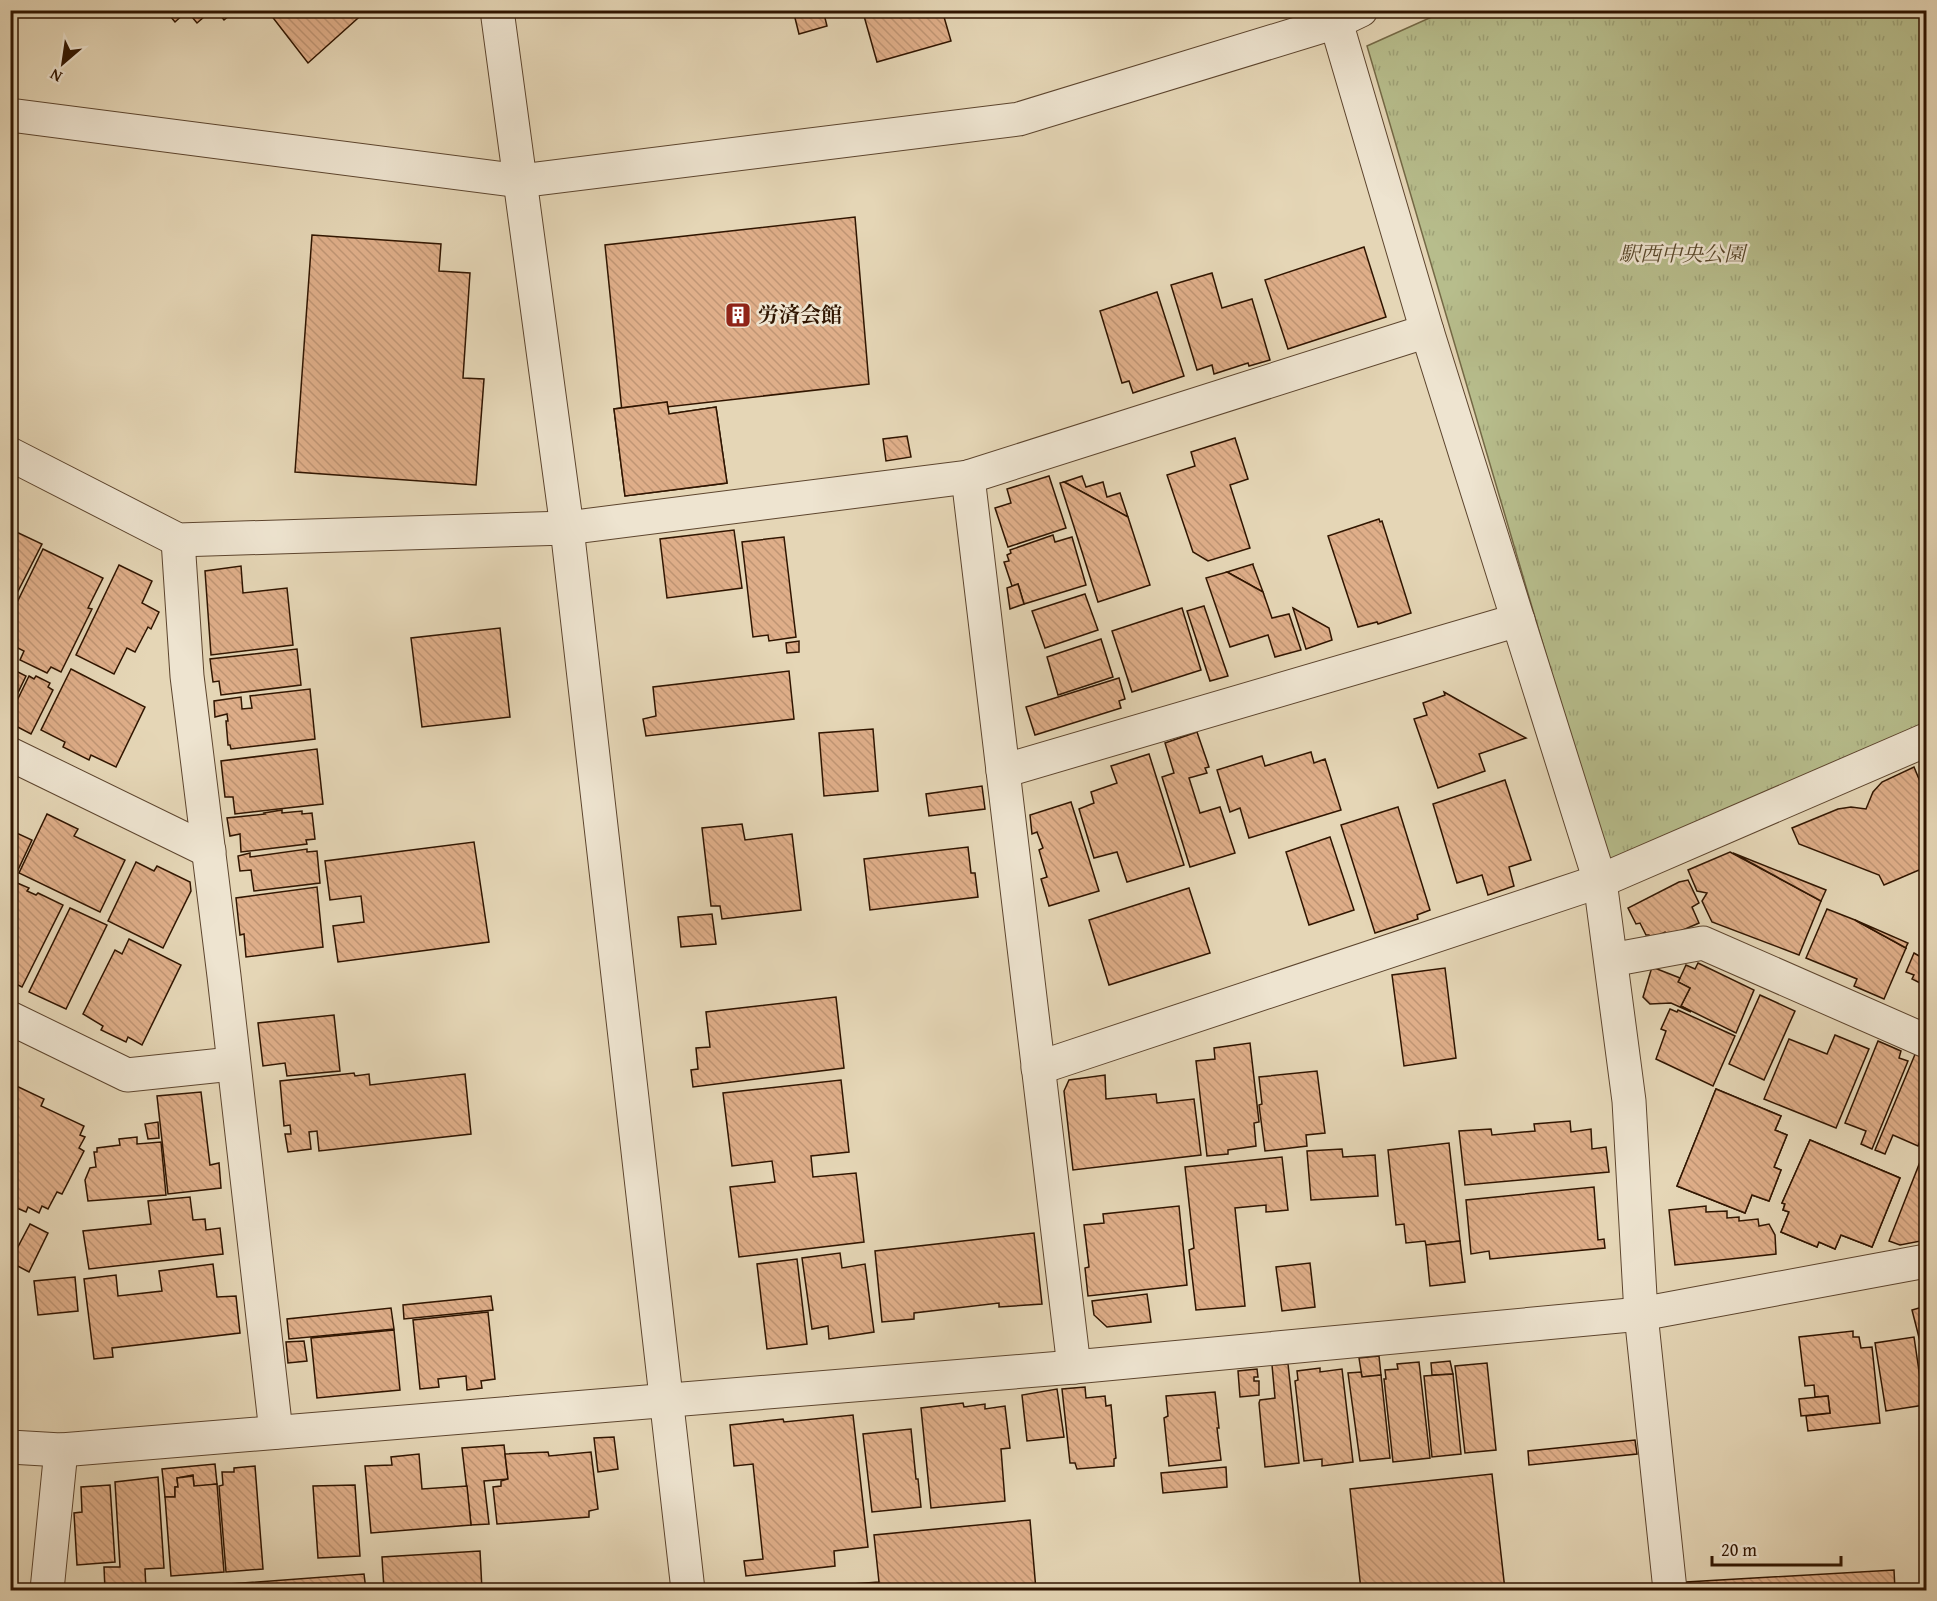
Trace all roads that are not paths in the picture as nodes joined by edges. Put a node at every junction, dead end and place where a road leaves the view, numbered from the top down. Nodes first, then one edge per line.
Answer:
1 (497, 10) edge
2 (1349, 16) edge
3 (10, 115) edge
4 (520, 181) junction
5 (1427, 331) junction
6 (10, 454) edge
7 (968, 477) junction
8 (567, 528) junction
9 (178, 540) junction
10 (1518, 620) junction
11 (1926, 740) edge
12 (10, 754) edge
13 (1003, 771) junction
14 (209, 851) junction
15 (1600, 881) junction
16 (1611, 960) junction
17 (10, 1018) edge
18 (1926, 1041) edge
19 (232, 1064) junction
20 (1038, 1068) junction
21 (1926, 1261) edge
22 (1641, 1314) junction
23 (1074, 1367) junction
24 (667, 1401) junction
25 (276, 1432) junction
26 (10, 1447) edge
27 (61, 1450) junction
28 (47, 1590) edge
29 (688, 1590) edge
30 (1670, 1590) edge

1 - 4 street
2 - 4 street
2 - 5 street
3 - 4 street
4 - 8 street
5 - 7 street
5 - 10 street
6 - 9 street
7 - 8 street
7 - 13 street
8 - 9 street
8 - 24 street
9 - 14 street
10 - 13 street
10 - 15 street
11 - 15 street
12 - 14 street
13 - 20 street
14 - 19 street
15 - 16 street
15 - 20 street
16 - 18 street
16 - 22 street
17 - 19 street
19 - 25 street
20 - 23 street
21 - 22 street
22 - 23 street
22 - 30 street
23 - 24 street
24 - 25 street
24 - 29 street
25 - 27 street
26 - 27 street
27 - 28 street

